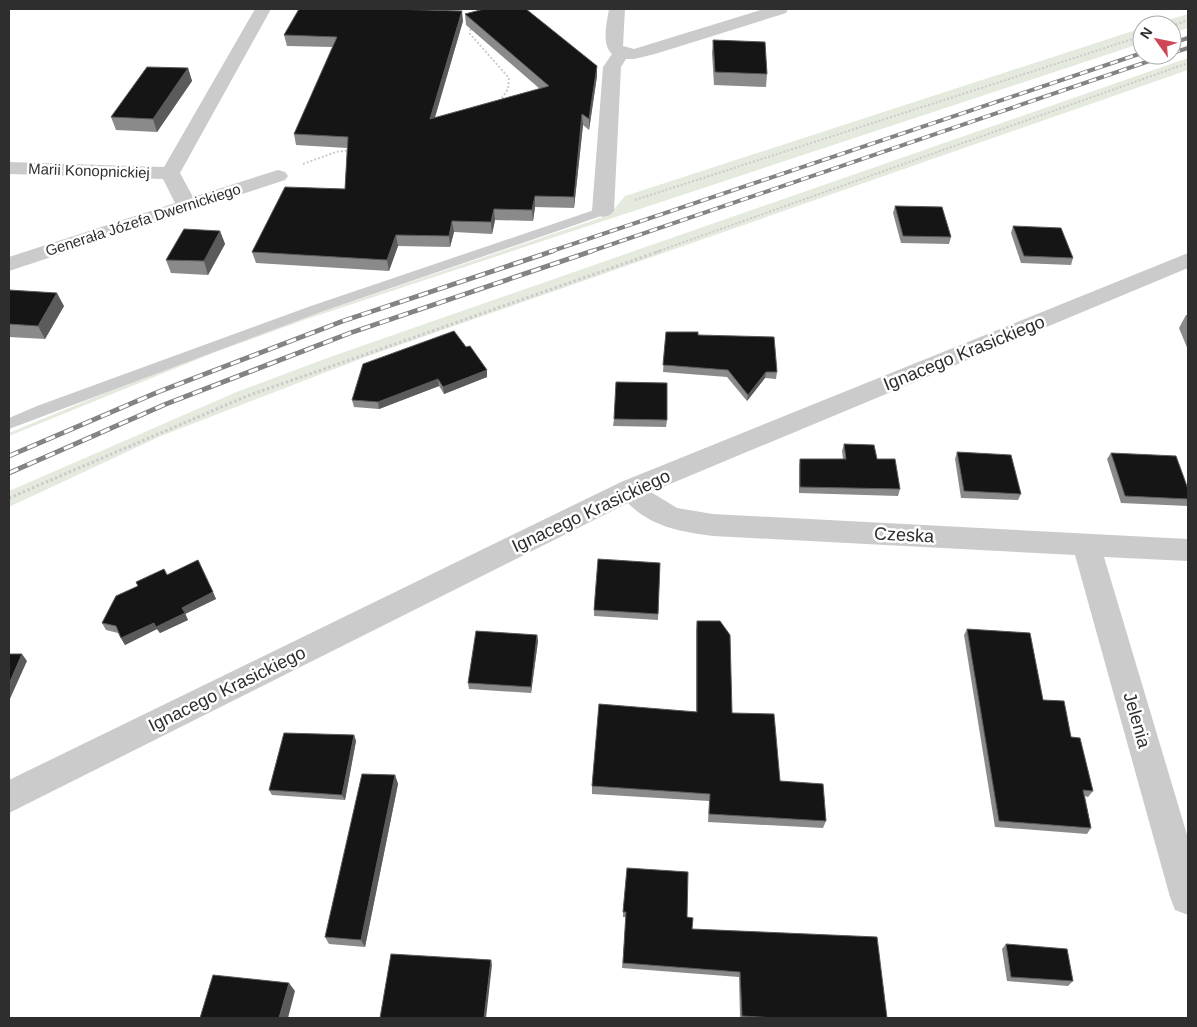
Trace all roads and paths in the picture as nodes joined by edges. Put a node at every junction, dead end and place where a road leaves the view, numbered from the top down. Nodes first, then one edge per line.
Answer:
1 (263, 9) edge
2 (617, 9) edge
3 (780, 9) edge
4 (473, 18) edge
5 (1132, 39) edge
6 (622, 53) junction
7 (1188, 63) edge
8 (498, 110) edge
9 (350, 150) edge
10 (9, 168) edge
11 (170, 173) junction
12 (278, 176) joint
13 (187, 205) junction
14 (603, 210) junction
15 (1188, 260) edge
16 (9, 264) edge
17 (9, 424) edge
18 (631, 489) junction
19 (9, 498) edge
20 (1086, 544) junction
21 (1188, 550) edge
22 (9, 797) edge
23 (1188, 897) edge

1 - 11 street
2 - 6 street
3 - 6 street
4 - 8 path
5 - 14 path
6 - 14 street
7 - 19 path
9 - 12 path
10 - 11 street, Marii Konopnickiej
11 - 13 street
12 - 13 street, Generała Józefa Dwernickiego
13 - 16 street, Generała Józefa Dwernickiego
14 - 17 lane
15 - 18 street, Ignacego Krasickiego
18 - 20 street, Czeska
18 - 22 street, Ignacego Krasickiego
20 - 21 street, Czeska
20 - 23 street, Jelenia

